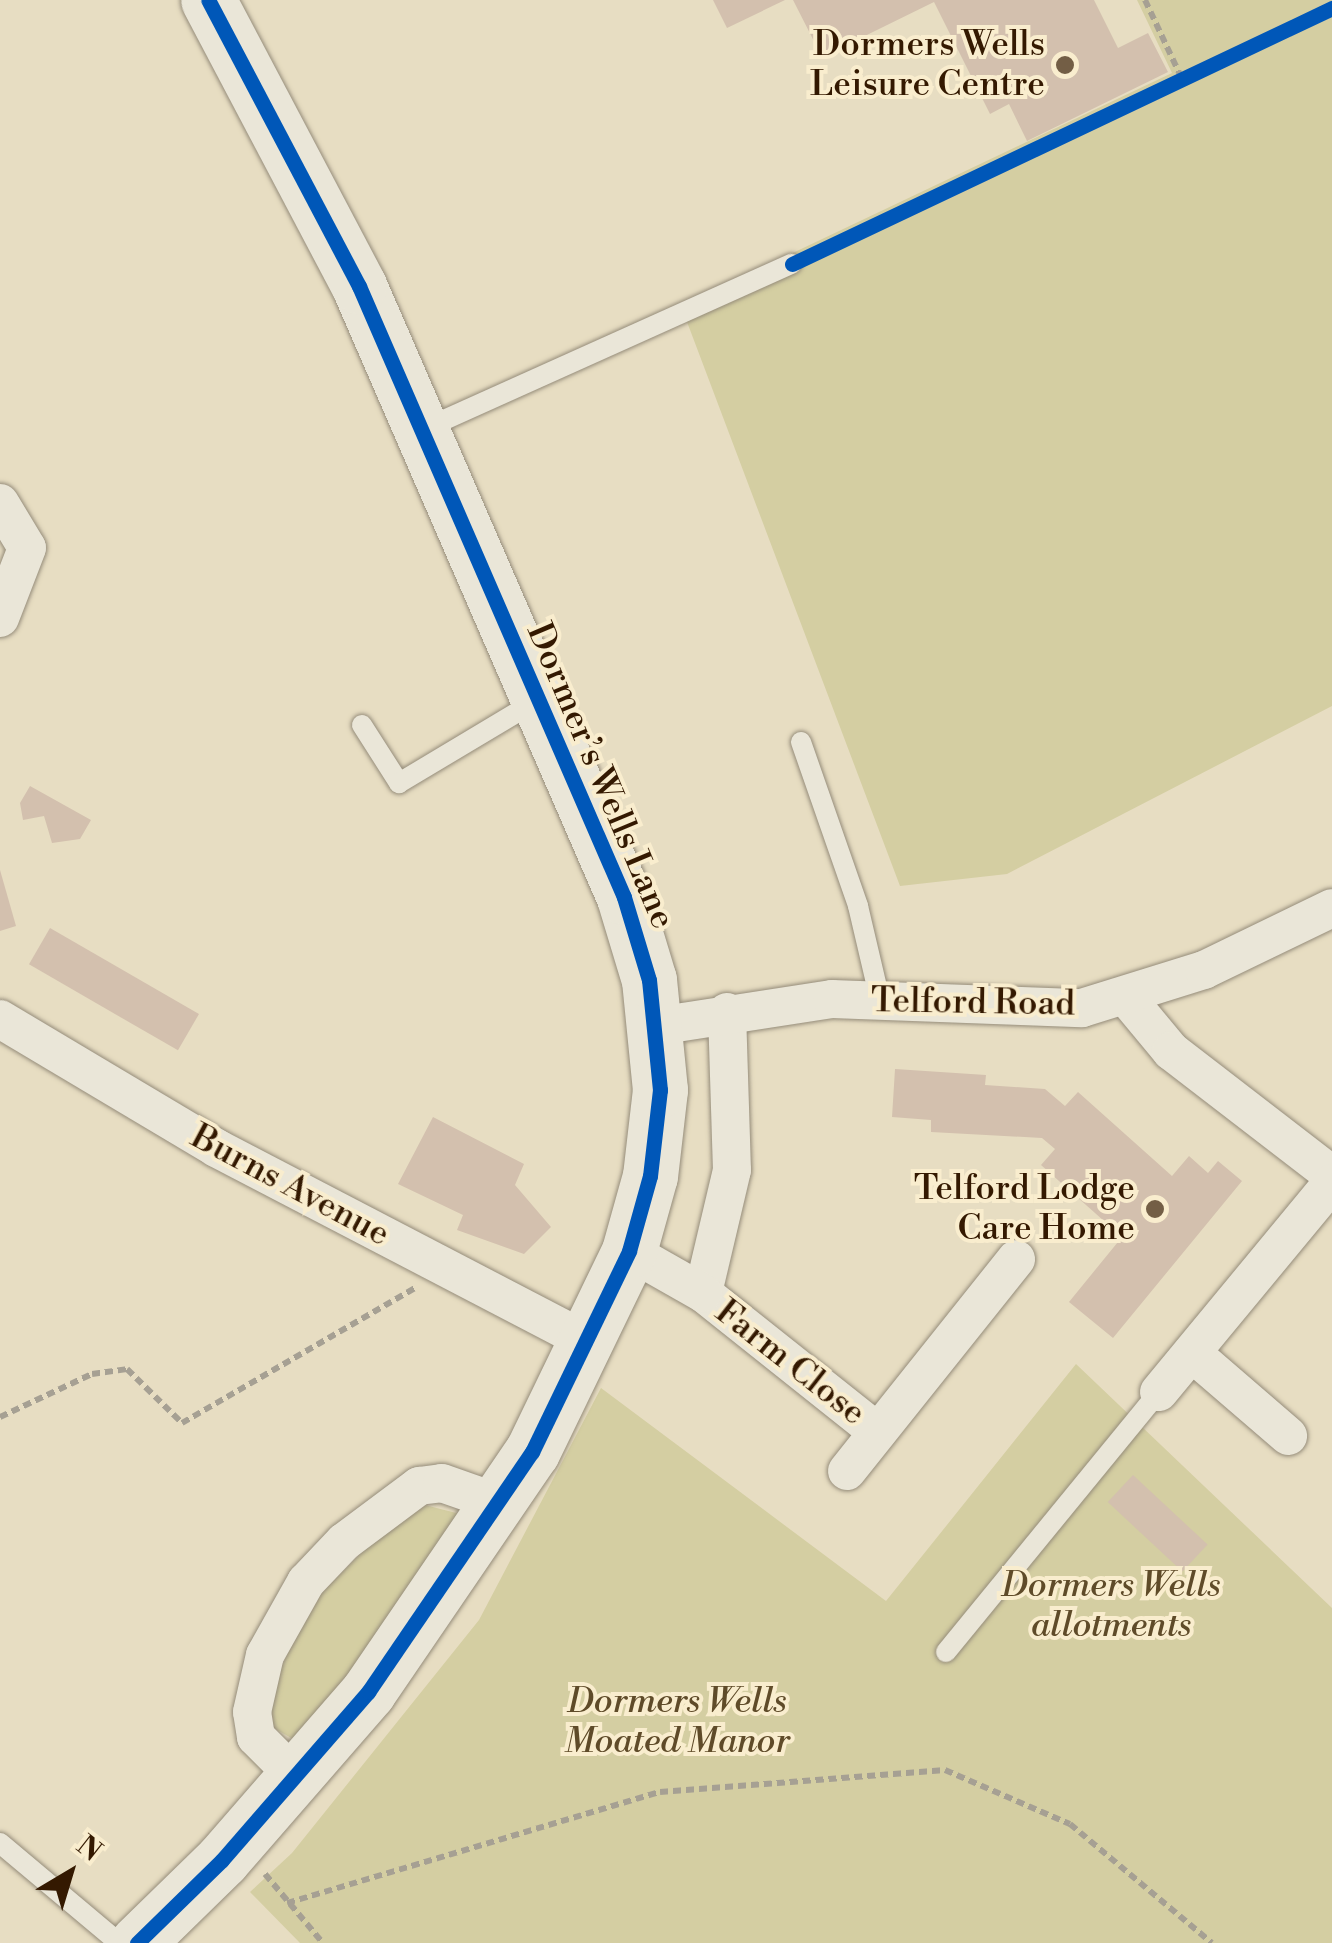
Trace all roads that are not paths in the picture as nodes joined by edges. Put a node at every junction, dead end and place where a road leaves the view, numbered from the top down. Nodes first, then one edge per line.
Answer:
1 (208, 0) edge
2 (792, 264) dead end
3 (421, 430) junction
4 (0, 503) edge
5 (0, 618) edge
6 (537, 700) junction
7 (362, 726) dead end
8 (801, 742) dead end
9 (1332, 908) edge
10 (1128, 998) junction
11 (880, 1000) junction
12 (727, 1012) junction
13 (0, 1019) edge
14 (657, 1026) junction
15 (1332, 1175) edge
16 (1332, 1184) edge
17 (628, 1250) junction
18 (1016, 1259) dead end
19 (703, 1294) junction
20 (587, 1341) junction
21 (1192, 1353) junction
22 (1159, 1392) joint
23 (878, 1432) junction
24 (1288, 1436) dead end
25 (847, 1472) dead end
26 (500, 1503) junction
27 (946, 1652) dead end
28 (297, 1778) junction
29 (0, 1843) edge
30 (136, 1942) edge

1 - 3 street, Dormer’s Wells Lane
2 - 3 lane
3 - 6 street, Dormer’s Wells Lane
4 - 5 street
6 - 7 lane
6 - 14 street, Dormer’s Wells Lane
8 - 11 lane
9 - 10 street, Telford Road
10 - 11 street, Telford Road
10 - 15 street
11 - 12 street, Telford Road
12 - 14 street, Telford Road
12 - 19 street, Farm Close
13 - 20 street, Burns Avenue
14 - 17 street, Dormer’s Wells Lane
16 - 21 street
17 - 19 street, Farm Close
17 - 20 street, Dormer’s Wells Lane
18 - 23 street, Farm Close
19 - 23 street, Farm Close
20 - 26 street, Dormer’s Wells Lane
21 - 22 street
21 - 24 street
22 - 27 lane
23 - 25 street, Farm Close
26 - 28 street, Dormer’s Wells Lane
26 - 28 street
28 - 30 street, Dormer’s Wells Lane
29 - 30 lane

